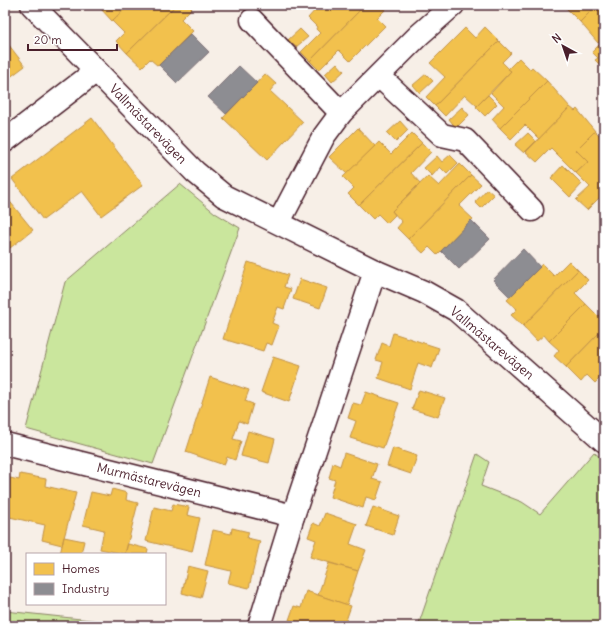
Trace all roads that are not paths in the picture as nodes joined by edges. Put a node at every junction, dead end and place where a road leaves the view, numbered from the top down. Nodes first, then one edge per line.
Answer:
1 (32, 5) edge
2 (453, 5) edge
3 (252, 20) dead end
4 (96, 71) junction
5 (379, 76) junction
6 (341, 113) junction
7 (5, 141) edge
8 (532, 210) dead end
9 (280, 222) junction
10 (375, 271) junction
11 (604, 442) edge
12 (5, 444) edge
13 (293, 516) junction
14 (259, 626) edge

1 - 4 street, Vallmästarevägen
2 - 5 street
3 - 6 street
4 - 7 street
4 - 9 street, Vallmästarevägen
5 - 6 street
5 - 8 street
6 - 9 street
9 - 10 street, Vallmästarevägen
10 - 11 street, Vallmästarevägen
10 - 13 street
12 - 13 street, Murmästarevägen
13 - 14 street

